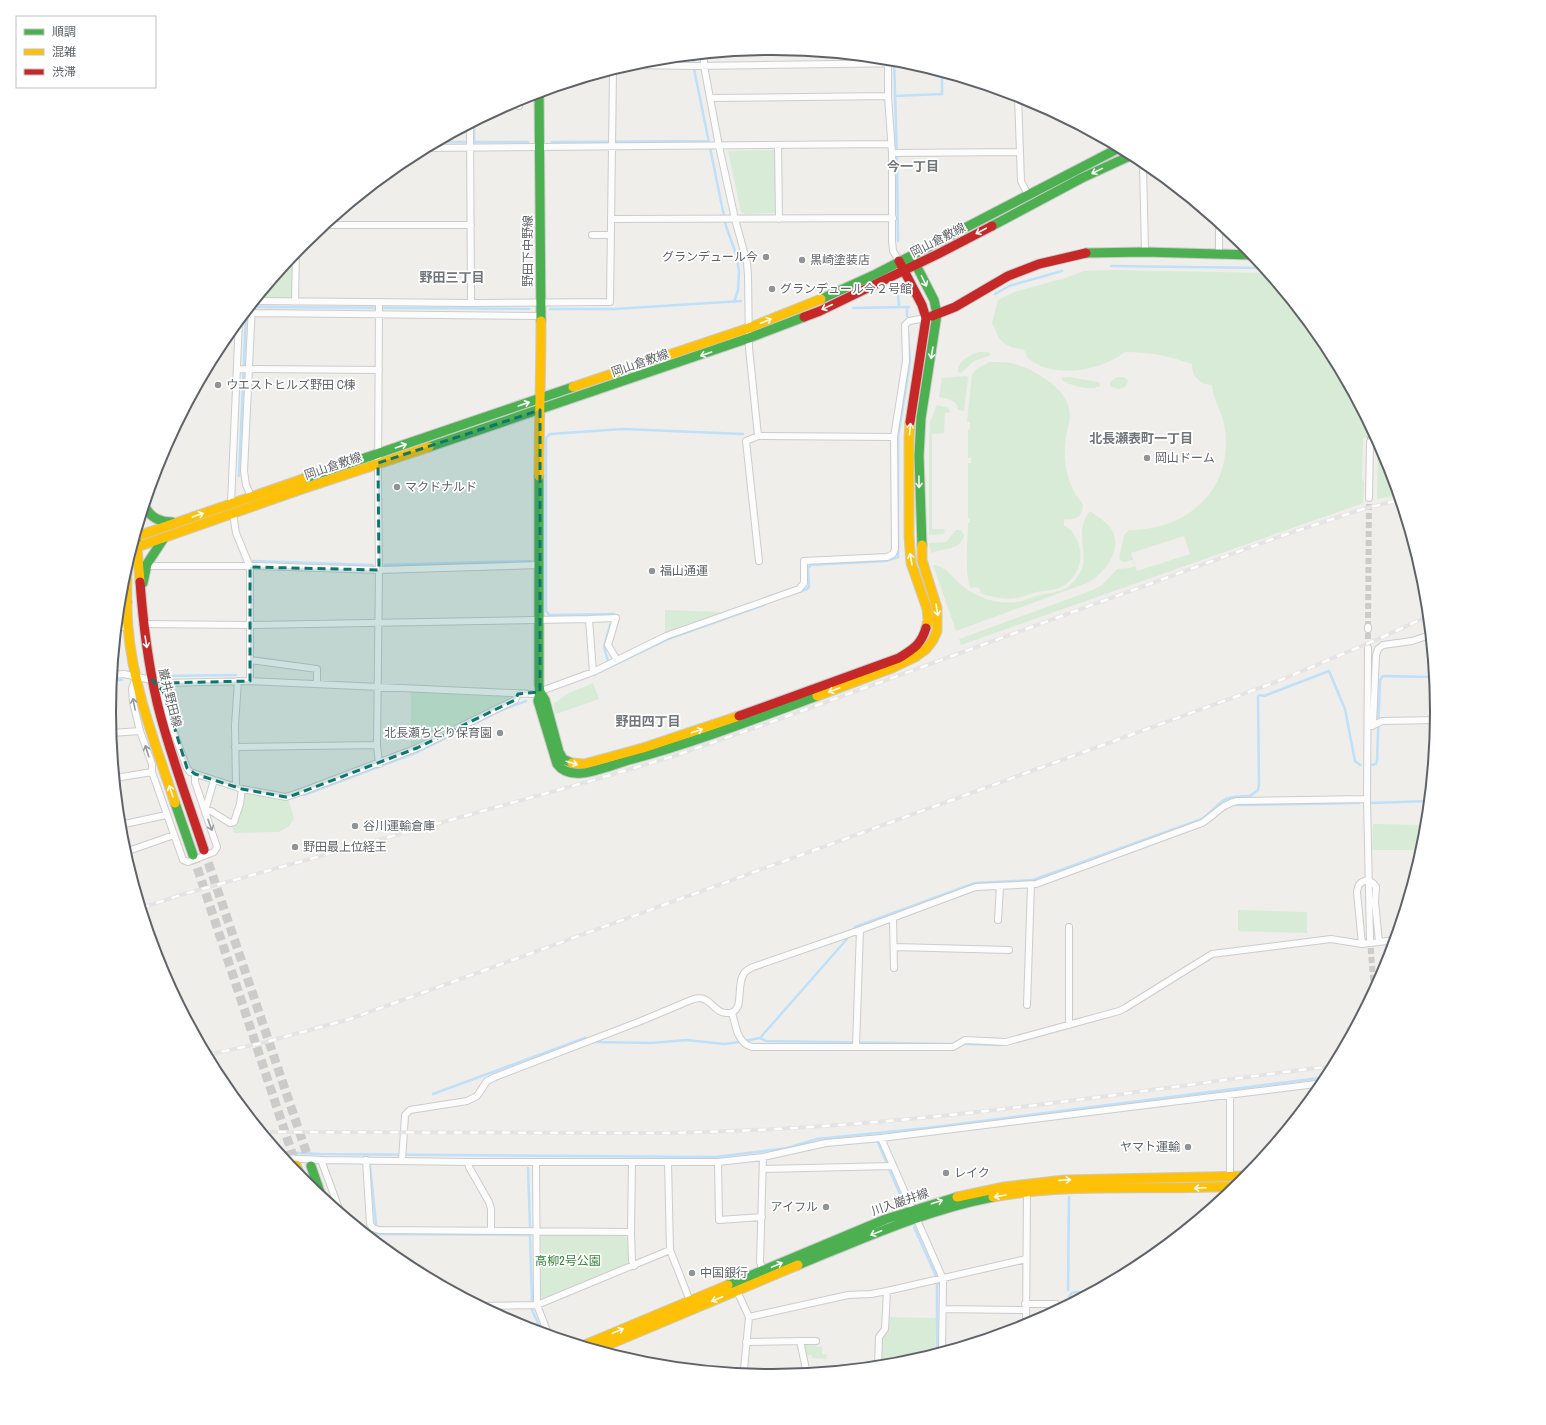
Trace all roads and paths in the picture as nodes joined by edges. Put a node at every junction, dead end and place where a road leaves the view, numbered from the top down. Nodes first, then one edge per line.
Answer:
1 (704, 59) edge
2 (868, 62) edge
3 (660, 65) edge
4 (704, 66) junction
5 (891, 66) edge
6 (613, 75) edge
7 (888, 96) junction
8 (540, 98) edge
9 (710, 98) junction
10 (1018, 102) edge
11 (470, 129) edge
12 (612, 143) junction
13 (470, 144) junction
14 (891, 144) junction
15 (778, 145) junction
16 (719, 146) junction
17 (438, 147) edge
18 (540, 147) junction
19 (1114, 151) edge
20 (1019, 152) junction
21 (895, 153) junction
22 (1125, 158) edge
23 (1143, 170) edge
24 (1028, 195) junction
25 (893, 218) junction
26 (611, 219) junction
27 (735, 219) junction
28 (779, 219) junction
29 (332, 225) edge
30 (470, 225) junction
31 (1219, 230) edge
32 (592, 235) dead end
33 (611, 235) junction
34 (1145, 252) junction
35 (1219, 254) junction
36 (1244, 255) edge
37 (296, 261) edge
38 (899, 262) junction
39 (916, 265) junction
40 (904, 271) junction
41 (260, 301) edge
42 (295, 302) junction
43 (540, 302) junction
44 (470, 303) junction
45 (379, 308) junction
46 (252, 311) edge
47 (250, 314) edge
48 (937, 314) junction
49 (540, 316) junction
50 (926, 318) junction
51 (240, 328) edge
52 (749, 328) junction
53 (749, 338) junction
54 (243, 369) junction
55 (379, 370) junction
56 (540, 398) junction
57 (540, 410) junction
58 (758, 436) junction
59 (894, 437) junction
60 (1370, 442) tunnel mouth
61 (378, 459) junction
62 (251, 496) junction
63 (1369, 498) tunnel mouth
64 (231, 503) junction
65 (147, 511) edge
66 (233, 514) junction
67 (179, 522) junction
68 (140, 535) edge
69 (164, 538) junction
70 (137, 547) edge
71 (135, 555) edge
72 (759, 561) dead end
73 (538, 565) junction
74 (151, 566) dead end
75 (250, 567) junction
76 (379, 570) junction
77 (127, 590) edge
78 (126, 598) edge
79 (141, 601) junction
80 (127, 602) junction
81 (589, 619) junction
82 (539, 620) junction
83 (378, 623) junction
84 (143, 624) junction
85 (250, 625) junction
86 (121, 627) edge
87 (128, 627) junction
88 (1426, 636) edge
89 (1368, 648) tunnel mouth
90 (250, 660) junction
91 (616, 660) junction
92 (593, 672) junction
93 (117, 675) edge
94 (136, 677) junction
95 (152, 680) junction
96 (238, 681) junction
97 (250, 681) junction
98 (317, 684) junction
99 (378, 687) junction
100 (540, 692) junction
101 (518, 694) junction
102 (1430, 720) edge
103 (1377, 723) junction
104 (140, 731) junction
105 (1366, 731) junction
106 (116, 733) edge
107 (377, 745) junction
108 (236, 747) junction
109 (378, 764) junction
110 (152, 772) junction
111 (195, 774) junction
112 (119, 777) edge
113 (214, 780) junction
114 (239, 788) junction
115 (1367, 799) junction
116 (205, 811) junction
117 (166, 815) junction
118 (125, 824) edge
119 (174, 835) junction
120 (130, 850) edge
121 (204, 850) tunnel mouth
122 (193, 855) tunnel mouth
123 (1368, 880) junction
124 (1032, 885) junction
125 (1000, 886) junction
126 (893, 918) junction
127 (998, 920) dead end
128 (1069, 927) dead end
129 (860, 930) junction
130 (1370, 939) tunnel mouth
131 (1389, 941) edge
132 (1379, 942) junction
133 (1362, 944) junction
134 (895, 947) junction
135 (1009, 950) dead end
136 (894, 968) dead end
137 (1027, 1005) dead end
138 (732, 1013) junction
139 (1069, 1025) junction
140 (856, 1044) junction
141 (1316, 1084) edge
142 (1230, 1095) junction
143 (881, 1138) junction
144 (403, 1157) junction
145 (763, 1157) junction
146 (291, 1158) edge
147 (321, 1160) junction
148 (366, 1160) junction
149 (468, 1162) junction
150 (536, 1162) junction
151 (632, 1162) junction
152 (668, 1162) junction
153 (718, 1162) junction
154 (311, 1166) tunnel mouth
155 (893, 1166) junction
156 (763, 1169) junction
157 (1230, 1176) junction
158 (1239, 1176) edge
159 (1228, 1186) edge
160 (318, 1187) edge
161 (1026, 1192) junction
162 (338, 1206) edge
163 (915, 1214) junction
164 (762, 1217) junction
165 (491, 1231) junction
166 (535, 1231) junction
167 (631, 1232) junction
168 (670, 1250) junction
169 (1026, 1259) junction
170 (634, 1266) junction
171 (763, 1271) junction
172 (938, 1280) junction
173 (737, 1290) junction
174 (887, 1291) junction
175 (690, 1301) junction
176 (1026, 1304) junction
177 (536, 1305) junction
178 (490, 1306) edge
179 (1056, 1306) edge
180 (943, 1309) junction
181 (1025, 1310) junction
182 (749, 1317) junction
183 (1026, 1320) edge
184 (546, 1329) edge
185 (800, 1341) junction
186 (816, 1341) dead end
187 (746, 1342) junction
188 (588, 1343) edge
189 (602, 1348) edge
190 (942, 1348) edge
191 (878, 1361) edge
192 (744, 1369) edge
193 (806, 1369) edge

1 - 4 street
2 - 4 street
3 - 4 street
4 - 9 street
5 - 7 street
6 - 12 street
7 - 9 street
7 - 14 street
8 - 18 main road, 野田下中野線
9 - 16 street
10 - 20 street
11 - 13 street
12 - 16 street
12 - 18 street
12 - 26 street
13 - 17 street
13 - 18 street
13 - 30 street
14 - 15 street
14 - 21 street
15 - 16 street
15 - 28 street
16 - 27 street
18 - 43 main road, 野田下中野線
19 - 24 main road, 岡山倉敷線
20 - 21 street
20 - 24 street
21 - 25 street
22 -> 39 main road, 岡山倉敷線
23 - 34 street
24 - 38 main road, 岡山倉敷線
25 - 28 street
25 - 38 street
26 - 27 street
26 - 33 street
27 - 28 street
27 - 52 street
29 - 30 street
30 - 44 street
31 - 35 street
32 - 33 street
33 - 43 street
34 - 35 main road
34 - 48 main road
35 - 36 main road
37 - 42 street
38 - 39 main road
38 - 40 main road
52 -> 38 main road, 岡山倉敷線
39 - 40 main road, 岡山倉敷線
39 -> 48 main road
40 - 50 main road
40 -> 53 main road, 岡山倉敷線
41 - 42 street
42 - 45 street
43 - 44 street
43 - 49 main road, 野田下中野線
44 - 45 street
45 - 46 street
45 - 49 street
45 - 55 street
47 - 54 street
48 - 50 main road
48 -> 100 main road, 野田下中野線
49 - 56 main road, 野田下中野線
50 - 59 street
100 -> 50 main road
51 - 54 street
52 - 53 street
52 - 56 main road, 岡山倉敷線
53 -> 57 main road, 岡山倉敷線
53 - 58 street
54 - 55 street
54 - 62 street
54 - 64 street
55 - 61 street
56 - 57 main road, 野田下中野線
61 -> 56 main road, 岡山倉敷線
57 - 61 main road, 岡山倉敷線
57 - 73 main road, 野田下中野線
58 - 59 street
58 - 72 street
59 - 91 street
60 - 63 street
61 - 62 main road, 岡山倉敷線
61 - 66 main road, 岡山倉敷線
61 - 76 street
62 - 64 main road, 岡山倉敷線
67 -> 64 main road, 岡山倉敷線
65 - 67 main road
66 - 69 main road, 岡山倉敷線
66 - 75 street
67 - 68 main road, 岡山倉敷線
69 - 70 main road, 岡山倉敷線
69 - 79 main road
71 - 79 main road, 巌井野田線
73 - 76 street
73 - 82 main road, 野田下中野線
74 - 75 street
75 - 76 street
75 - 85 street
76 - 83 street
77 - 80 main road
78 - 80 main road
79 - 84 main road, 巌井野田線
80 - 87 main road
81 - 82 street
81 - 91 street
81 - 92 street
82 - 83 street
82 - 100 main road, 野田下中野線
83 - 85 street
83 - 99 street
84 - 85 street
84 -> 95 main road, 巌井野田線
85 - 90 street
86 - 87 street
87 - 94 main road
88 - 103 street
89 - 105 street
90 - 97 street
90 - 98 street
91 - 92 street
92 - 100 street
93 - 94 street
94 - 95 street
104 -> 94 street
122 -> 94 main road
95 - 96 street
95 - 111 street
95 - 121 main road, 巌井野田線
96 - 97 street
96 - 108 street
97 - 98 street
98 - 99 street
99 - 101 street
99 - 107 street
100 - 101 street
101 - 109 street
102 - 103 street
103 - 105 street
104 - 106 street
110 -> 104 street
105 - 115 street
107 - 108 street
107 - 109 street
108 - 114 street
109 - 114 street
110 - 112 street
110 - 117 street
111 - 113 street
111 - 116 street
113 - 114 street
113 - 116 street
114 - 116 street
115 - 123 street
115 - 124 street
116 -> 119 street
117 - 118 street
117 - 119 street
119 - 120 street
123 - 130 street
123 - 132 street
123 - 133 street
124 - 125 street
124 - 137 street
125 - 126 street
125 - 127 street
126 - 129 street
126 - 134 street
128 - 139 street
129 - 138 street
129 - 140 street
131 - 132 street
132 - 133 street
133 - 139 street
134 - 135 street
134 - 136 street
138 - 140 street
138 - 144 street
139 - 140 street
141 - 142 street
142 - 143 street
142 - 157 street
143 - 145 street
143 - 155 street
144 - 148 street
144 - 149 street
145 - 153 street
145 - 156 street
146 - 147 street
147 - 148 street
147 - 162 street
148 - 165 street
149 - 150 street
149 - 165 street
150 - 151 street
150 - 166 street
151 - 152 street
151 - 167 street
152 - 153 street
152 - 168 street
153 - 164 street
154 - 160 main road
155 - 156 street
155 - 163 street
156 - 164 street
157 - 158 main road, 川入巌井線
163 -> 157 main road, 川入巌井線
159 -> 161 main road, 川入巌井線
161 -> 163 main road, 川入巌井線
161 - 169 street
171 -> 163 main road, 川入巌井線
163 - 172 street
163 -> 173 main road, 川入巌井線
164 - 171 street
165 - 166 street
166 - 167 street
166 - 177 street
167 - 170 street
168 - 170 street
168 - 175 street
169 - 172 street
169 - 176 street
170 - 177 street
171 - 175 main road, 川入巌井線
172 - 174 street
172 - 180 street
173 - 182 street
173 -> 189 main road, 川入巌井線
174 - 182 street
174 - 191 street
188 -> 175 main road, 川入巌井線
176 - 179 street
176 - 181 street
177 - 178 street
177 - 184 street
180 - 181 street
180 - 190 street
181 - 183 street
182 - 187 street
185 - 186 street
185 - 187 street
185 - 193 street
187 - 192 street

